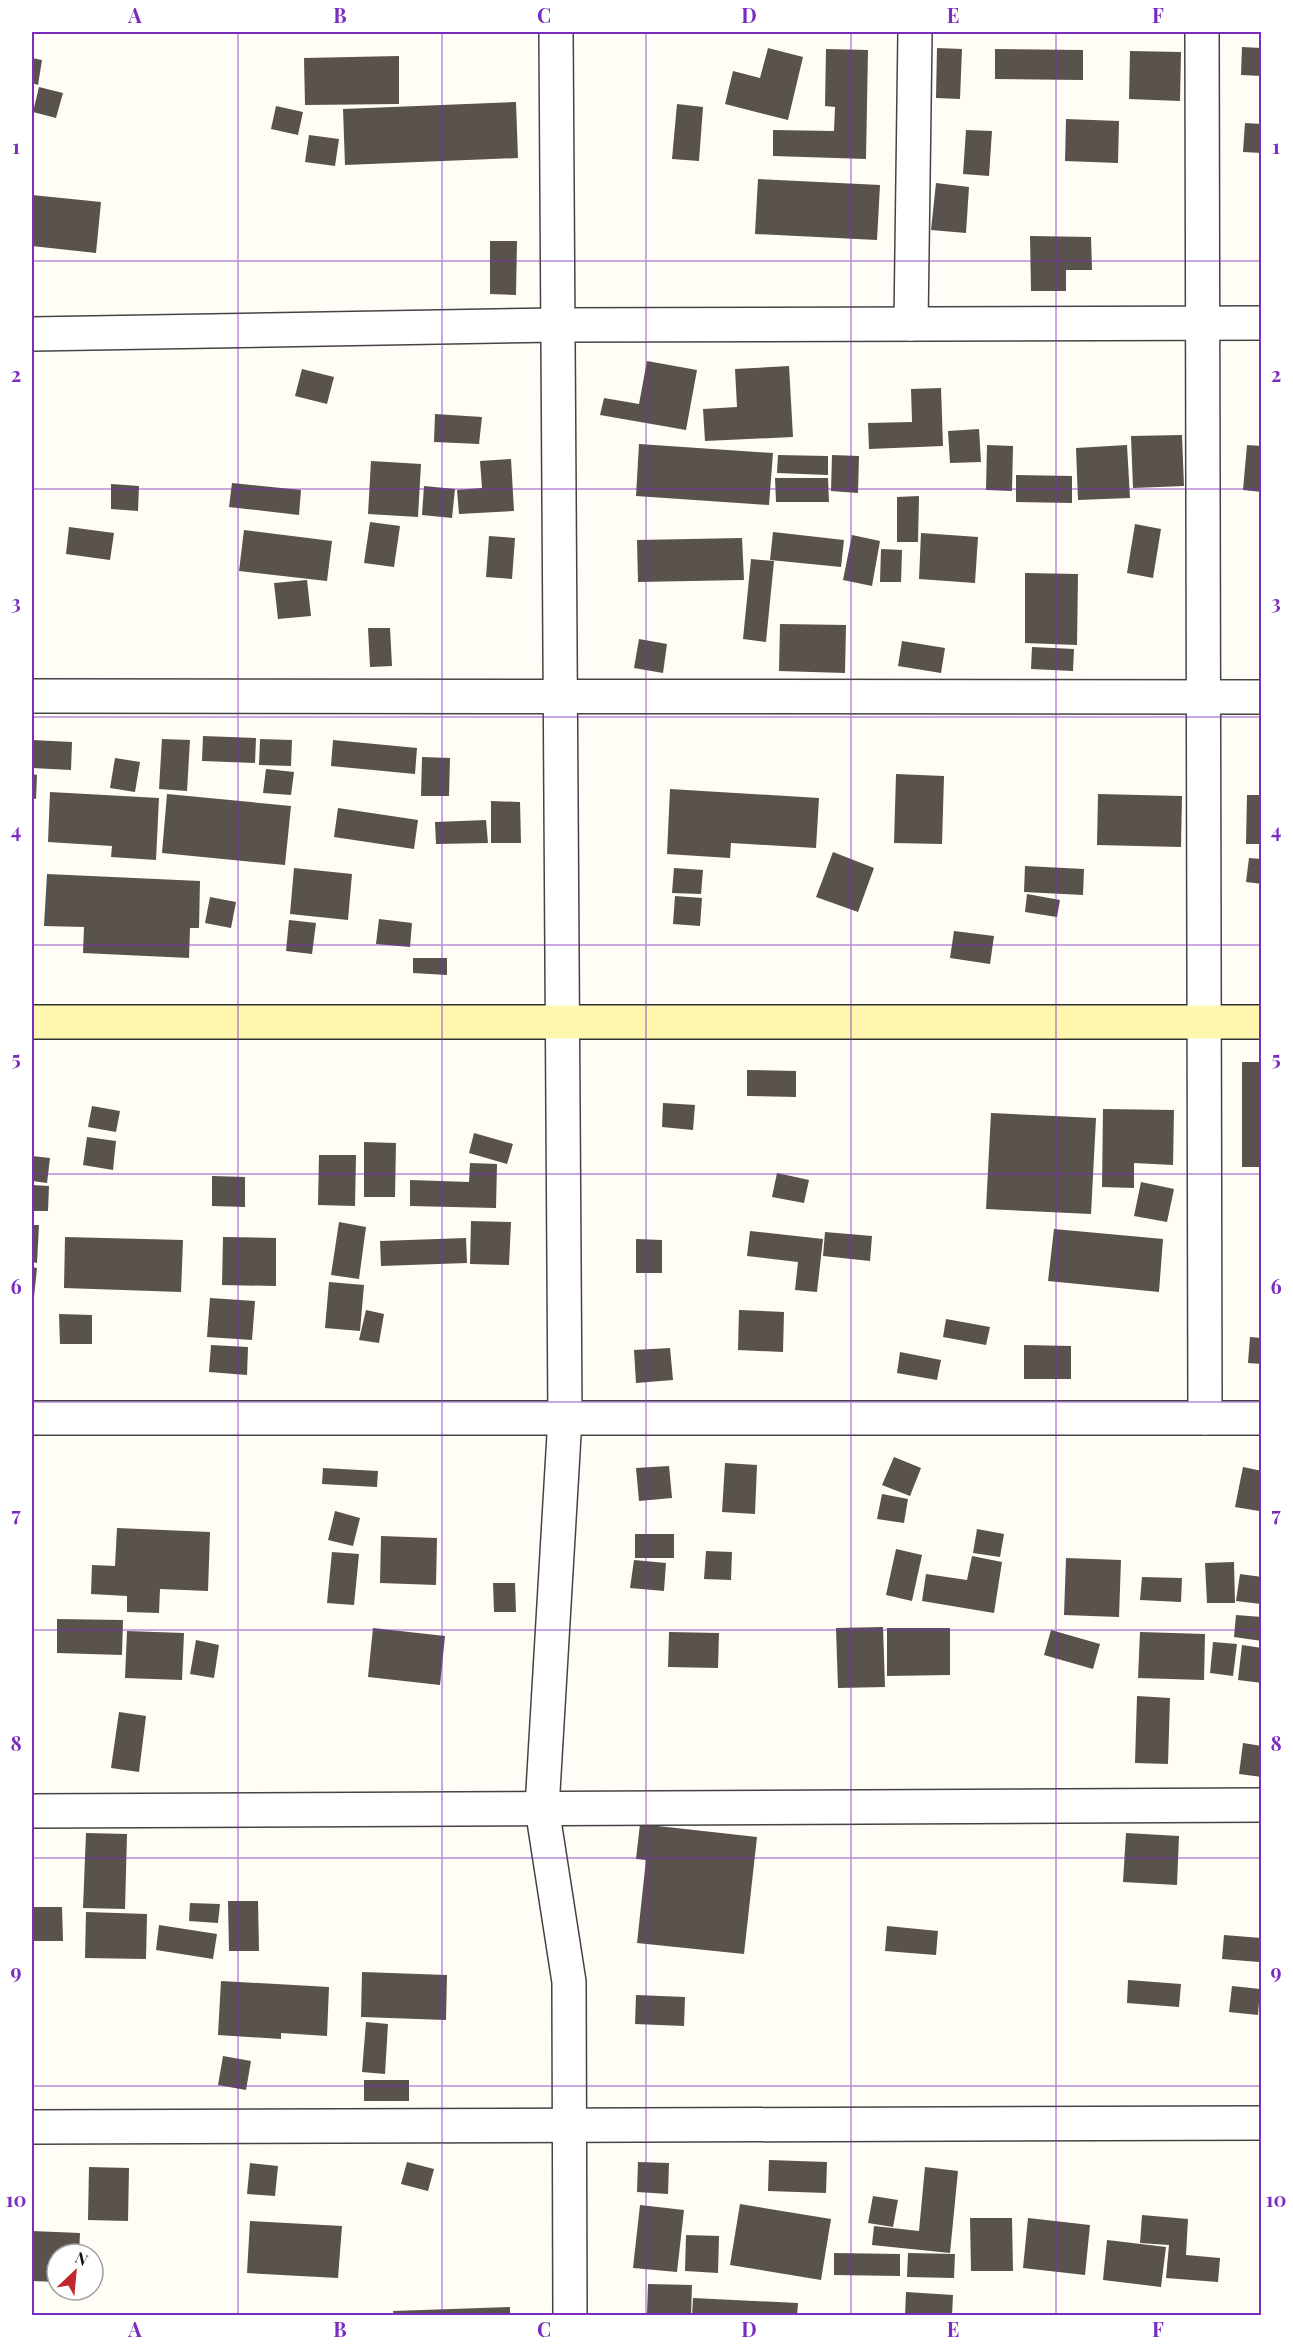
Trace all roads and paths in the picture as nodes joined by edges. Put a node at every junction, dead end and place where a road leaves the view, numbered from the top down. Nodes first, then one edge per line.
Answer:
1 (556, 32) edge
2 (915, 32) edge
3 (1202, 32) edge
4 (1262, 323) edge
5 (911, 324) junction
6 (1203, 324) junction
7 (558, 325) junction
8 (32, 334) edge
9 (32, 696) edge
10 (560, 697) junction
11 (1204, 697) junction
12 (1262, 697) edge
13 (32, 1022) edge
14 (1204, 1022) junction
15 (1262, 1022) edge
16 (562, 1023) junction
17 (32, 1418) edge
18 (565, 1418) junction
19 (1206, 1418) junction
20 (1262, 1418) edge
21 (1262, 1805) edge
22 (542, 1808) junction
23 (32, 1811) edge
24 (1262, 2123) edge
25 (569, 2125) junction
26 (32, 2127) edge
27 (570, 2316) edge

1 - 7 street
2 - 5 street
3 - 6 street
4 - 6 street
5 - 6 street
5 - 7 street
6 - 11 street
7 - 8 street
7 - 10 street
9 - 10 street
10 - 11 street
10 - 16 street
11 - 12 street
11 - 14 street
13 - 16 street
14 - 15 street
14 - 16 street
14 - 19 street
16 - 18 street
17 - 18 street
18 - 19 street
18 - 22 street
19 - 20 street
21 - 22 street
22 - 23 street
22 - 25 street
24 - 25 street
25 - 26 street
25 - 27 street

